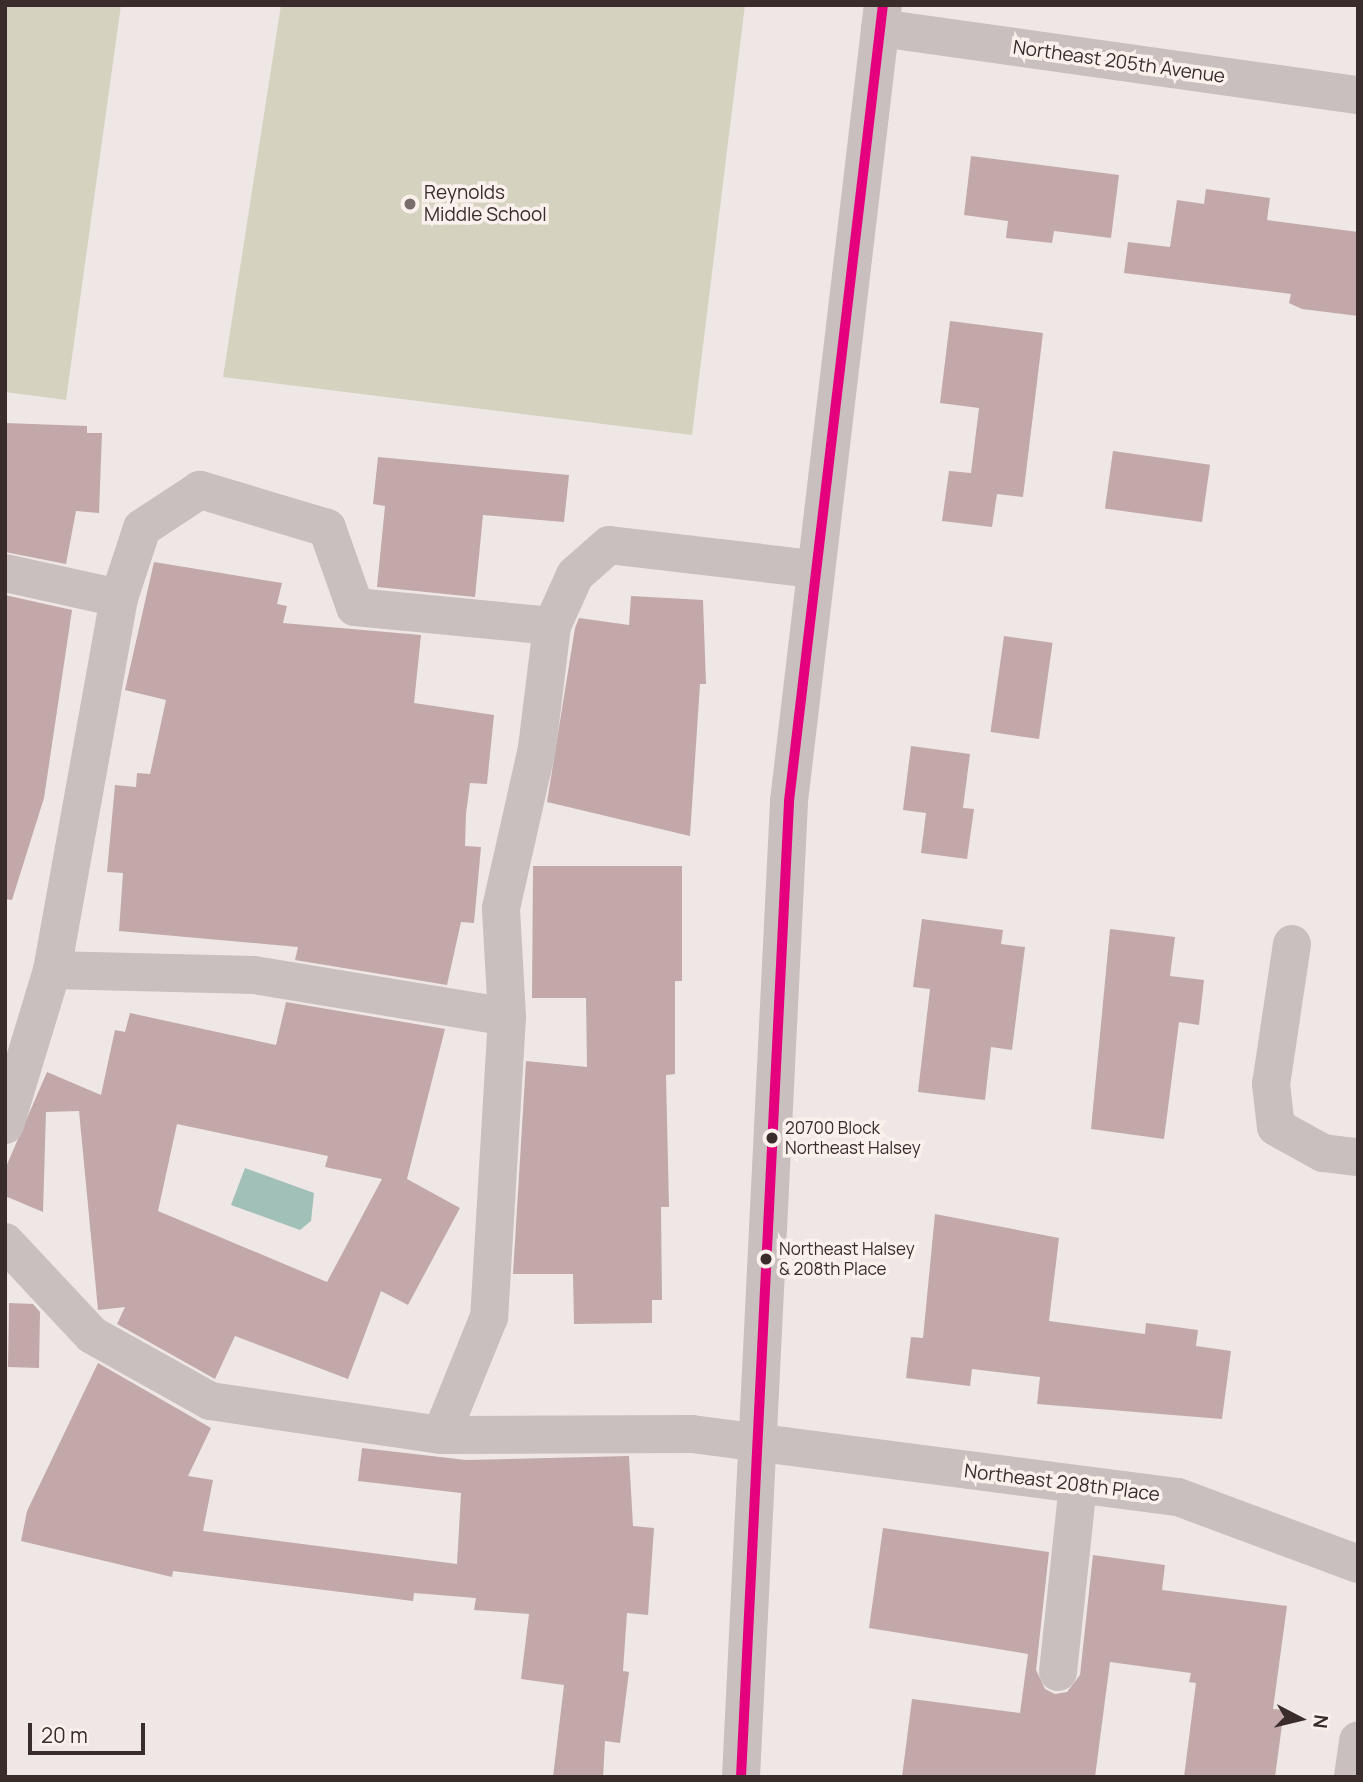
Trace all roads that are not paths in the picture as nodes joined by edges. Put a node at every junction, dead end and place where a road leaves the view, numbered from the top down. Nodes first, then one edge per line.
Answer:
1 (882, 17) edge
2 (1358, 95) edge
3 (813, 569) junction
4 (5, 573) edge
5 (119, 598) junction
6 (552, 626) junction
7 (1292, 944) dead end
8 (52, 970) junction
9 (507, 1017) junction
10 (5, 1125) edge
11 (1358, 1157) edge
12 (5, 1242) edge
13 (441, 1435) junction
14 (756, 1446) junction
15 (1078, 1485) junction
16 (1358, 1564) edge
17 (1058, 1672) dead end
18 (1358, 1740) edge
19 (741, 1777) edge
20 (1353, 1777) edge

1 - 2 street, Northeast 205th Avenue
1 - 3 street
3 - 6 street
3 - 14 street
4 - 5 street
5 - 6 street
5 - 8 street
6 - 9 street
7 - 11 street
8 - 9 street
8 - 10 street
9 - 13 street
12 - 13 street, Northeast 208th Place
13 - 14 street, Northeast 208th Place
14 - 15 street, Northeast 208th Place
14 - 19 street
15 - 16 street, Northeast 208th Place
15 - 17 street
18 - 20 street

